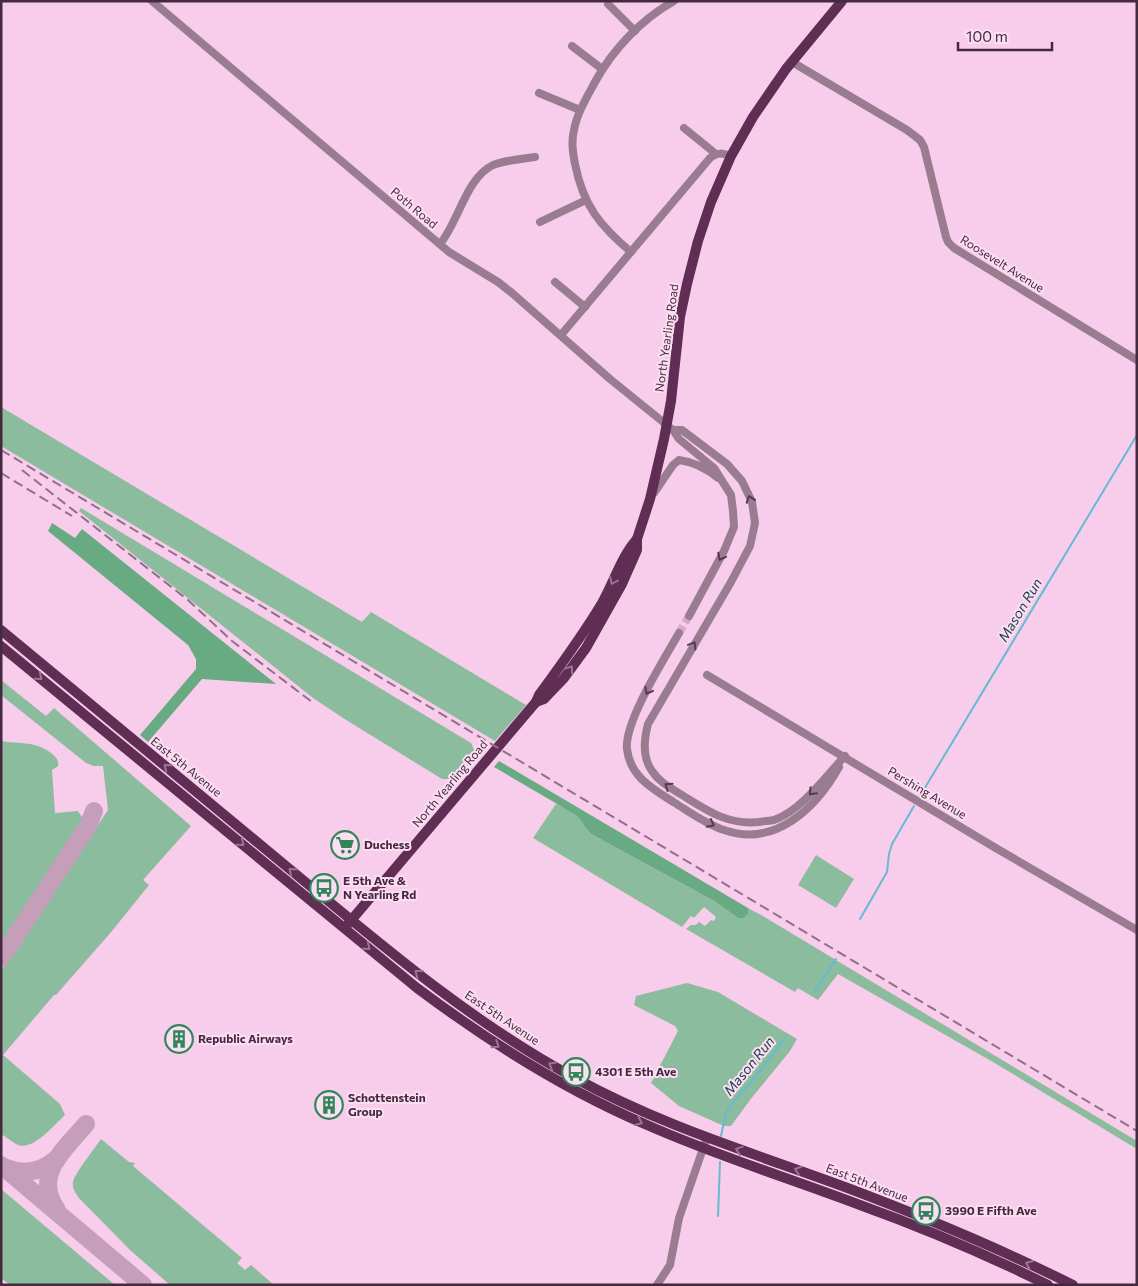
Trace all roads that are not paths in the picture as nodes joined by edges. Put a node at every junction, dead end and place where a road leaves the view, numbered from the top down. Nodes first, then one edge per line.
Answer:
1 (152, 1) edge
2 (842, 1) edge
3 (670, 2) edge
4 (608, 4) dead end
5 (635, 31) junction
6 (572, 46) dead end
7 (792, 62) junction
8 (602, 69) junction
9 (539, 93) dead end
10 (580, 110) junction
11 (684, 128) dead end
12 (716, 154) junction
13 (731, 156) junction
14 (535, 157) dead end
15 (586, 200) junction
16 (540, 222) dead end
17 (440, 244) junction
18 (631, 252) junction
19 (555, 282) dead end
20 (585, 307) junction
21 (561, 335) junction
22 (1137, 360) edge
23 (669, 428) junction
24 (722, 481) junction
25 (650, 499) junction
26 (688, 616) tunnel mouth
27 (1, 630) edge
28 (680, 633) tunnel mouth
29 (1, 646) edge
30 (707, 675) dead end
31 (845, 756) junction
32 (352, 919) junction
33 (344, 928) junction
34 (1137, 930) edge
35 (705, 1142) junction
36 (657, 1285) edge
37 (1048, 1285) edge
38 (1073, 1285) edge

1 - 17 street, Poth Road
2 - 7 main road, North Yearling Road
3 - 5 street
4 - 5 street
5 - 8 street
6 - 8 street
7 - 13 main road, North Yearling Road
7 - 22 street, Roosevelt Avenue
8 - 10 street
9 - 10 street
10 - 15 street
11 - 12 street
12 - 13 street
12 - 18 street
13 - 23 main road, North Yearling Road
14 - 17 street
15 - 16 street
15 - 18 street
17 - 21 street, Poth Road
18 - 20 street
19 - 20 street
20 - 21 street
21 - 23 street, Poth Road
23 - 24 street
23 - 25 main road, North Yearling Road
31 -> 23 street
24 - 25 street
24 -> 26 street
25 - 32 main road, North Yearling Road
32 -> 27 main road, East 5th Avenue
28 -> 31 street
29 -> 33 main road, East 5th Avenue
30 - 31 street, Pershing Avenue
31 - 34 street, Pershing Avenue
32 - 33 main road, North Yearling Road
35 -> 32 main road, East 5th Avenue
33 -> 35 main road, East 5th Avenue
35 - 36 street
35 - 37 main road, East 5th Avenue
38 -> 35 main road, East 5th Avenue

